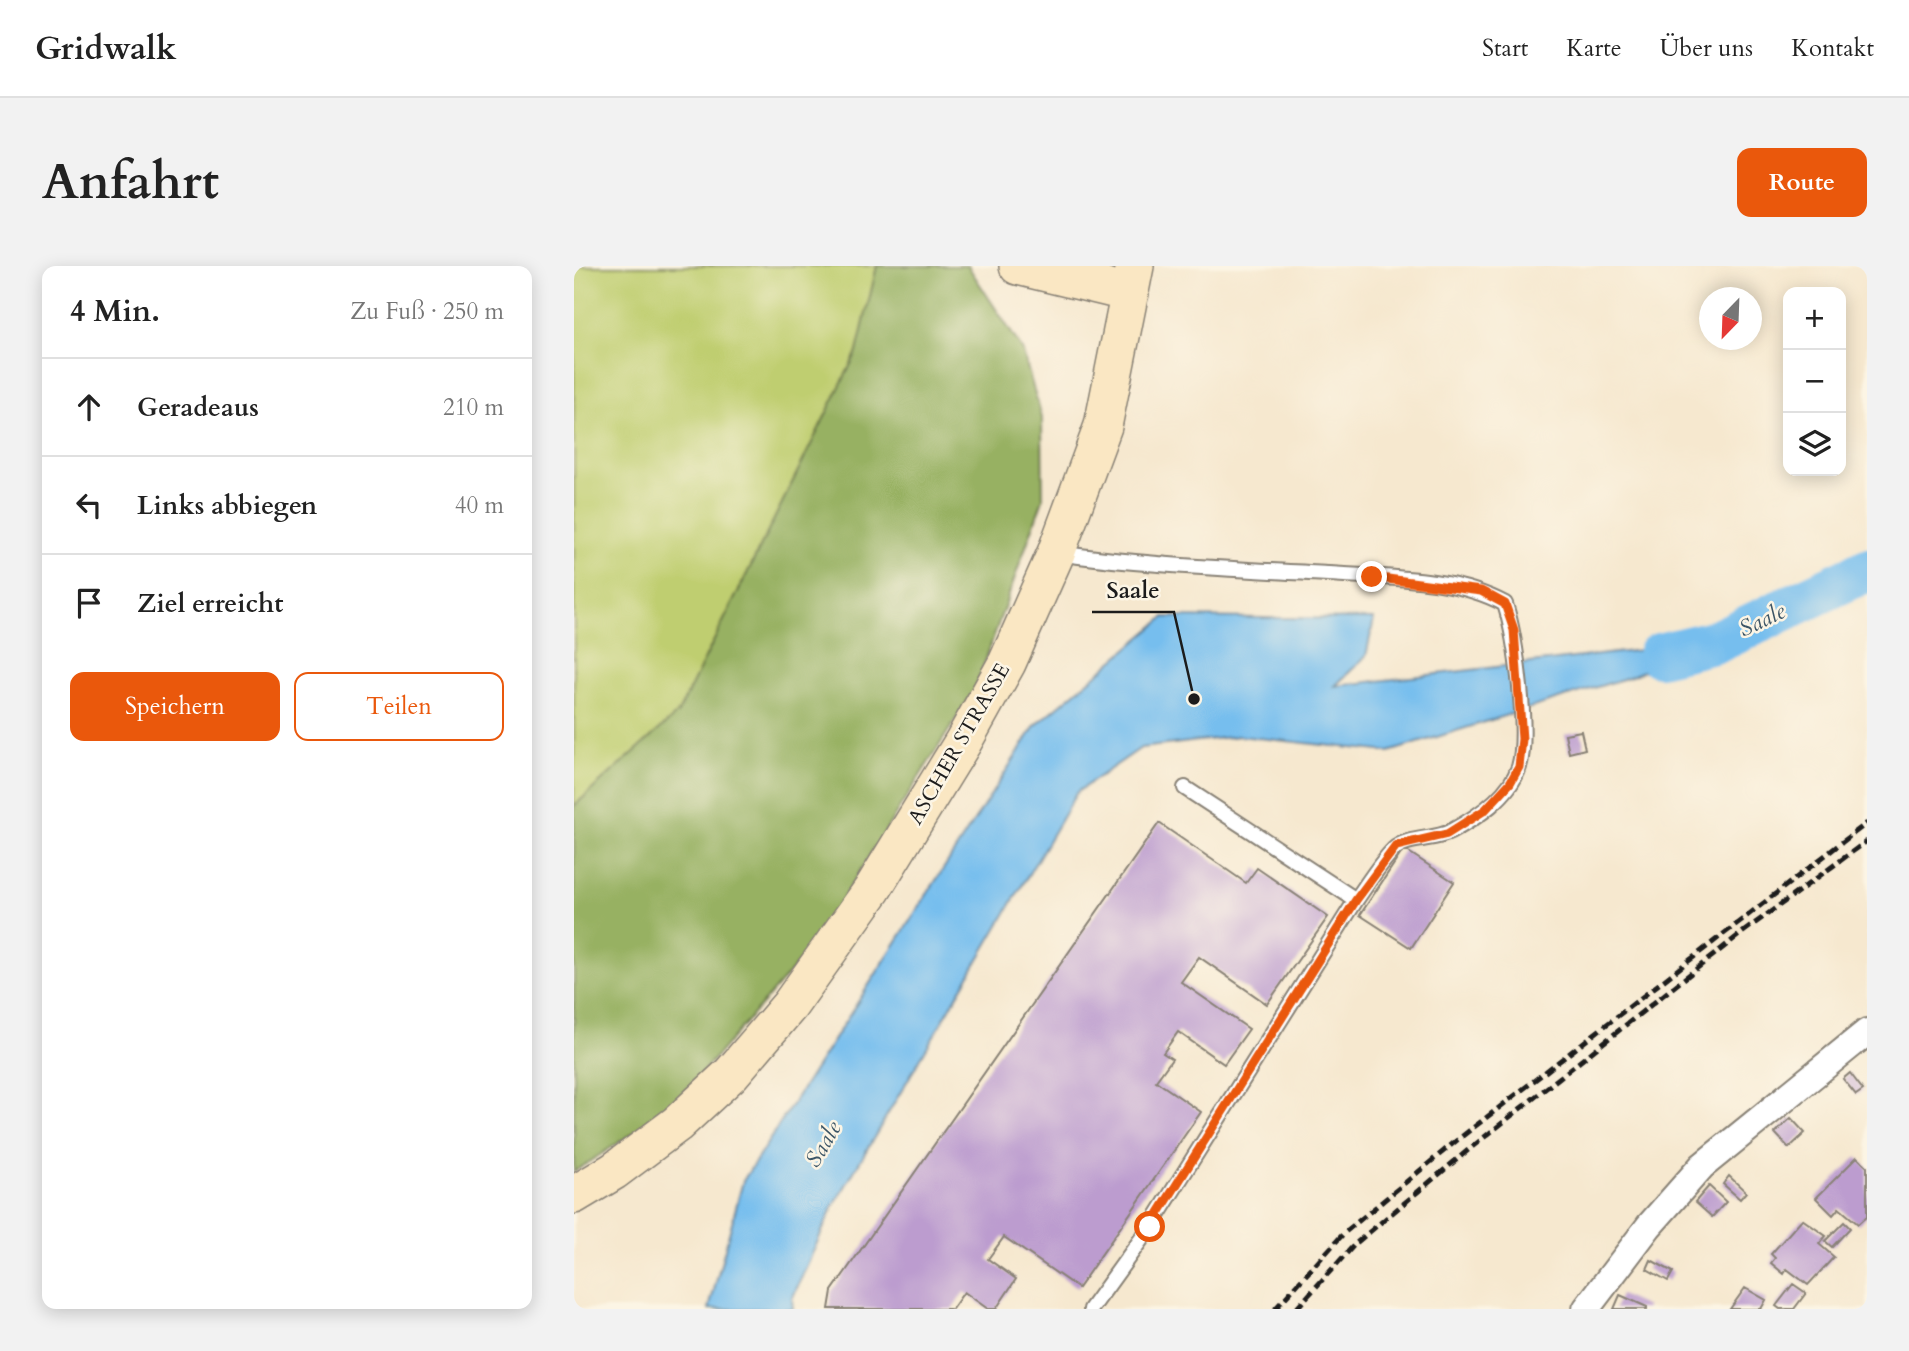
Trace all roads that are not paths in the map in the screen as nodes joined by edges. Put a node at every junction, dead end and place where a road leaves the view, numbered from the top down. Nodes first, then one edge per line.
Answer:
1 (1018, 266) edge
2 (1132, 280) edge
3 (1056, 553) junction
4 (1185, 788) dead end
5 (1356, 900) junction
6 (1867, 1032) edge
7 (574, 1195) edge
8 (1091, 1309) edge
9 (1586, 1309) edge

1 - 2 street, ASCHER STRASSE
2 - 3 street, ASCHER STRASSE
3 - 5 lane
3 - 7 street, ASCHER STRASSE
4 - 5 lane
5 - 8 lane
6 - 9 street

